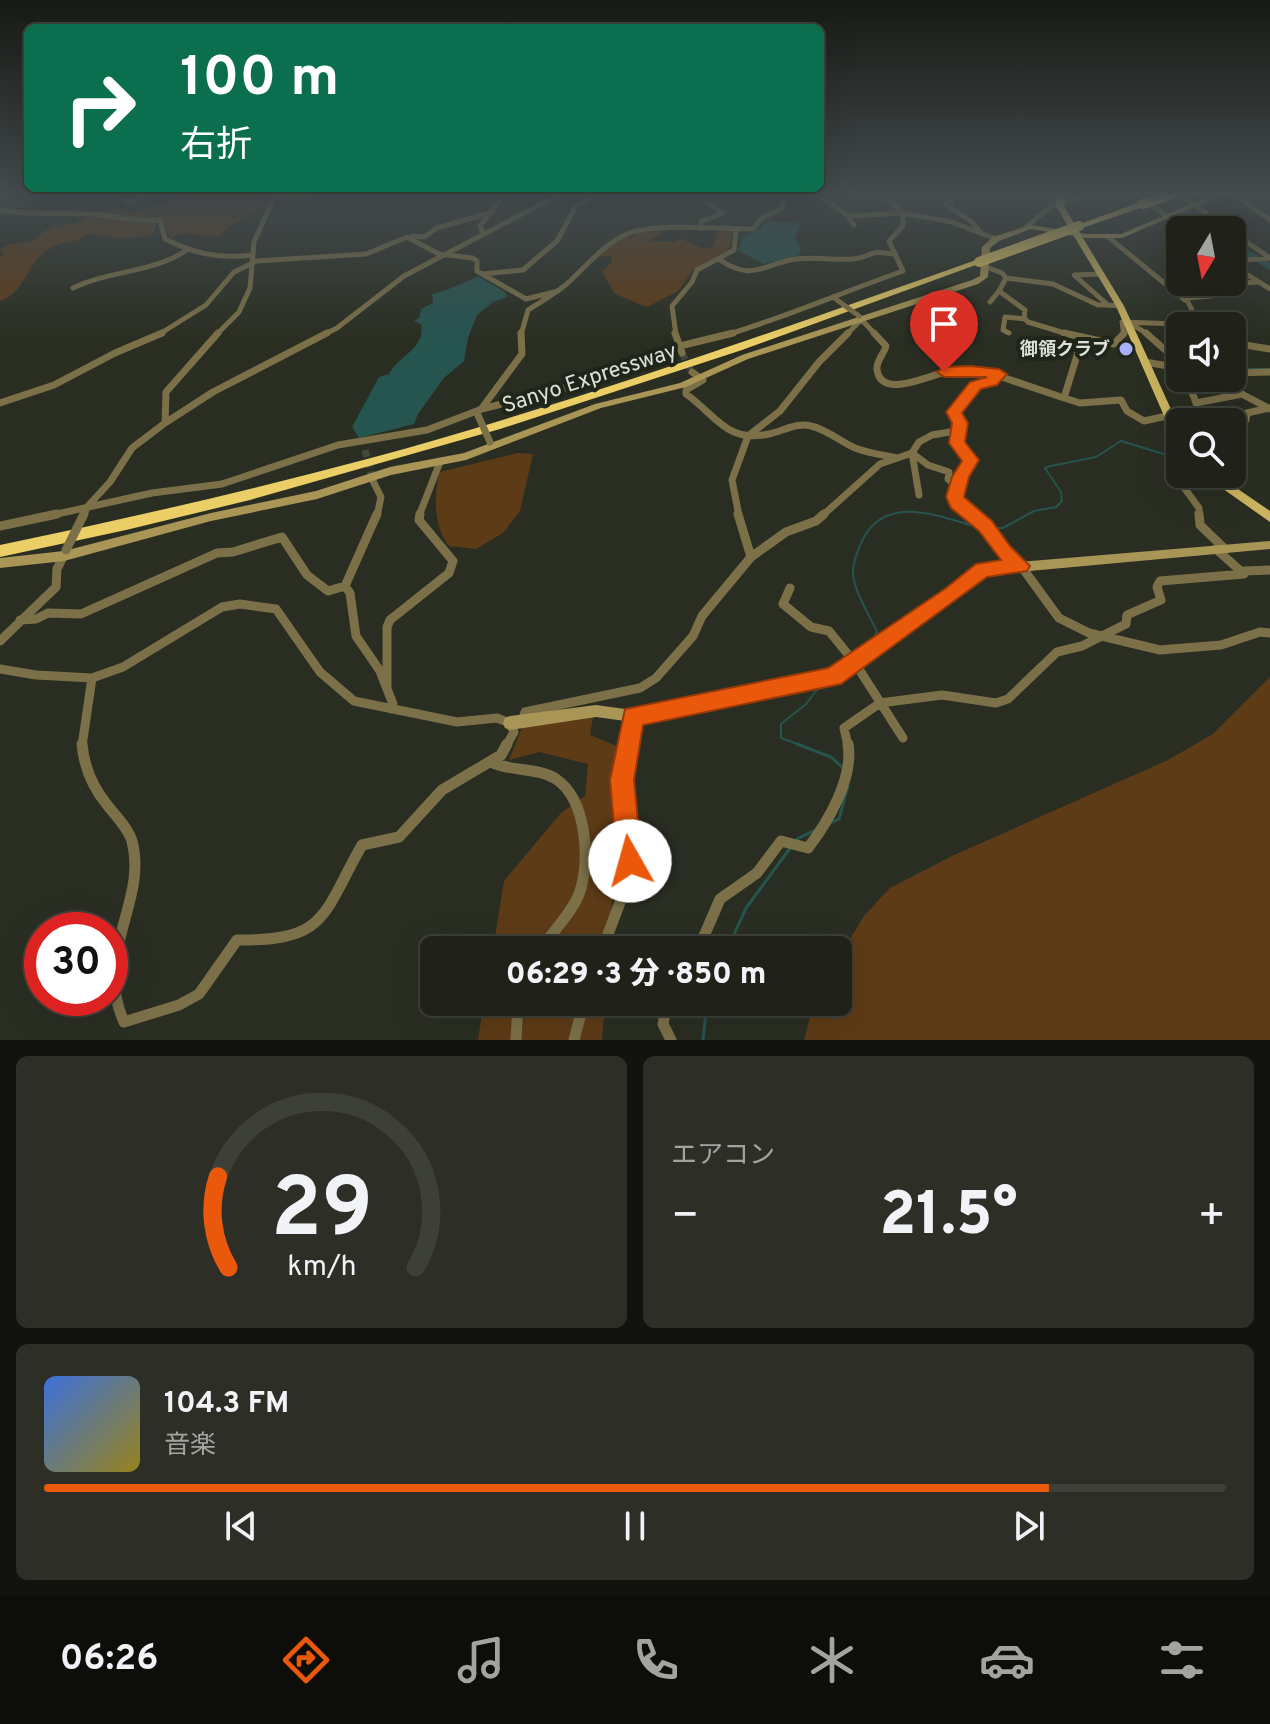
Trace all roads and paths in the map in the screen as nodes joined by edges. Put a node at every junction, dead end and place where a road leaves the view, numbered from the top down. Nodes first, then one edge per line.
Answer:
1 (170, 242) edge
2 (254, 242) edge
3 (396, 242) edge
4 (417, 242) edge
5 (467, 242) edge
6 (556, 242) edge
7 (616, 242) edge
8 (735, 242) edge
9 (889, 242) edge
10 (993, 242) edge
11 (1038, 242) edge
12 (1085, 242) edge
13 (1114, 242) edge
14 (1246, 242) edge
15 (187, 250) junction
16 (444, 254) junction
17 (894, 254) junction
18 (1269, 258) edge
19 (252, 259) junction
20 (720, 260) junction
21 (1246, 261) edge
22 (981, 262) junction
23 (1246, 273) edge
24 (481, 274) junction
25 (1101, 274) junction
26 (1006, 278) junction
27 (1256, 282) junction
28 (73, 288) dead end
29 (1270, 289) edge
30 (558, 291) junction
31 (999, 291) junction
32 (832, 296) junction
33 (1185, 300) junction
34 (990, 302) dead end
35 (1108, 305) junction
36 (1120, 306) junction
37 (1195, 312) edge
38 (860, 318) junction
39 (1025, 319) junction
40 (1129, 323) junction
41 (1166, 324) edge
42 (1009, 333) dead end
43 (1082, 339) junction
44 (1246, 345) edge
45 (681, 349) junction
46 (1270, 349) edge
47 (1166, 351) edge
48 (1145, 362) junction
49 (1166, 364) edge
50 (1246, 371) edge
51 (1270, 372) edge
52 (696, 374) junction
53 (999, 376) junction
54 (1192, 392) edge
55 (1242, 394) joint
56 (1064, 398) junction
57 (0, 403) edge
58 (1196, 403) junction
59 (1199, 408) edge
60 (1270, 408) edge
61 (478, 411) junction
62 (1166, 414) edge
63 (1166, 417) edge
64 (1246, 420) edge
65 (165, 423) junction
66 (956, 431) junction
67 (748, 436) junction
68 (364, 440) junction
69 (491, 445) junction
70 (365, 450) tunnel mouth
71 (912, 453) junction
72 (897, 458) junction
73 (440, 462) junction
74 (373, 481) tunnel mouth
75 (957, 487) junction
76 (1182, 488) edge
77 (1227, 488) edge
78 (919, 495) dead end
79 (86, 508) junction
80 (1270, 517) edge
81 (0, 526) edge
82 (0, 542) edge
83 (1270, 545) edge
84 (1221, 549) junction
85 (0, 551) edge
86 (65, 553) junction
87 (751, 557) junction
88 (0, 563) edge
89 (1021, 566) junction
90 (1270, 570) edge
91 (1244, 571) junction
92 (345, 586) junction
93 (790, 588) dead end
94 (20, 620) junction
95 (1270, 633) edge
96 (1099, 638) junction
97 (0, 641) edge
98 (855, 663) junction
99 (0, 669) edge
100 (92, 678) junction
101 (387, 688) junction
102 (880, 703) junction
103 (391, 709) junction
104 (633, 716) junction
105 (516, 722) junction
106 (903, 738) dead end
107 (491, 762) junction
108 (550, 936) edge
109 (607, 936) edge
110 (704, 936) edge
111 (517, 1016) edge
112 (580, 1016) edge
113 (664, 1016) edge
114 (516, 1040) edge
115 (574, 1040) edge
116 (671, 1040) edge

1 - 15 street
2 - 19 street
3 - 19 street
4 - 16 street
5 - 16 street
6 - 24 street
7 - 30 street
8 - 20 street
9 - 17 street
10 - 22 street
11 - 22 highway, Sanyo Expressway, bridge
12 - 25 main road
13 - 33 street
14 - 18 street
15 - 19 street
15 - 28 street
16 - 24 street
16 - 65 street
17 - 20 street
17 - 32 street
18 - 21 street
19 - 57 street
19 - 65 street
20 - 45 street
22 - 26 street
22 - 38 street
22 - 82 highway, Sanyo Expressway
22 - 85 highway, Sanyo Expressway
23 - 27 street
24 - 30 street
25 - 35 street
25 - 36 main road
26 - 31 street
26 - 35 street
27 - 29 street
27 - 33 street
30 - 61 street
31 - 34 street
31 - 39 street
32 - 38 street, bridge
32 - 45 street
33 - 37 street
35 - 36 street
36 - 40 main road
38 - 52 street
38 - 53 street
38 - 67 street
39 - 42 street
39 - 43 street
40 - 41 street
40 - 43 street
40 - 47 street
40 - 48 main road
43 - 56 street
44 - 46 street
45 - 61 street
48 - 49 street
48 - 62 main road
50 - 51 street
52 - 67 street
52 - 69 street
53 - 56 street
53 - 66 street
54 - 58 street
55 - 58 street
55 - 60 street
56 - 63 street
58 - 59 street
60 - 64 street
61 - 68 street
61 - 69 street, bridge
65 - 79 street
66 - 71 street
66 - 75 street
67 - 72 street
67 - 87 street
68 - 70 street
68 - 79 street
69 - 73 street
71 - 72 street
71 - 75 street
71 - 78 street
72 - 87 street
73 - 86 street
73 - 101 street
74 - 92 street
75 - 89 street
76 - 84 street
77 - 80 main road
79 - 81 street
79 - 86 street, bridge
83 - 84 street
84 - 89 street
84 - 91 street
86 - 88 street
86 - 94 street
87 - 105 street
89 - 96 street
89 - 98 street
90 - 91 street
91 - 96 street
92 - 94 street
92 - 101 street
93 - 98 street
94 - 97 street
95 - 96 street
96 - 102 street
98 - 102 street
98 - 104 street
99 - 100 street
100 - 103 street
100 - 107 street
101 - 103 street
102 - 106 street
102 - 110 street
103 - 105 street
104 - 105 street
104 - 109 street
105 - 107 street
107 - 108 street
111 - 114 street
112 - 115 street
113 - 116 street

